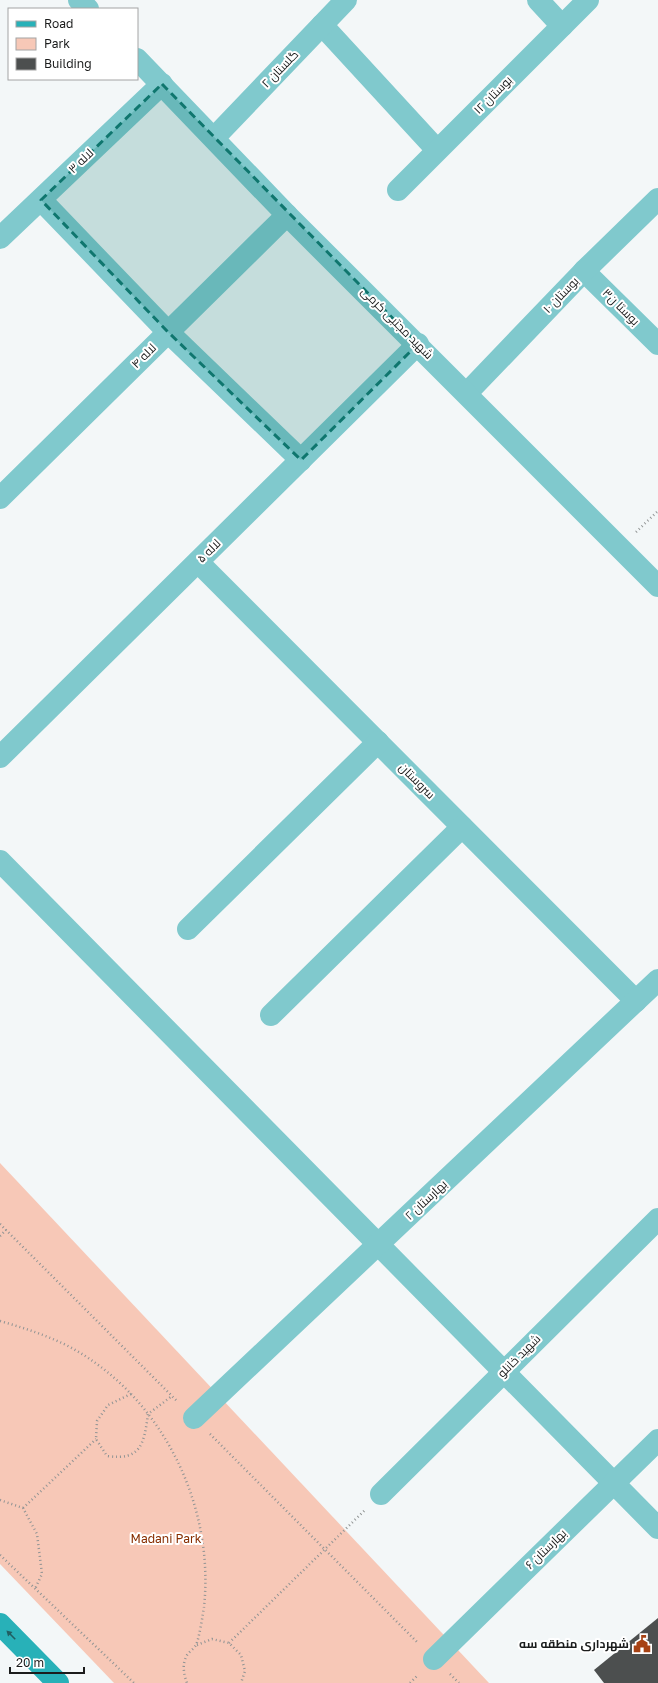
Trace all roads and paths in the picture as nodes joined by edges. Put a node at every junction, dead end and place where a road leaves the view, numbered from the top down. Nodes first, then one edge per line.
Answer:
1 (79, 0) edge
2 (346, 0) edge
3 (538, 0) edge
4 (588, 0) edge
5 (87, 8) edge
6 (322, 25) junction
7 (562, 26) junction
8 (138, 60) edge
9 (162, 84) junction
10 (214, 138) junction
11 (437, 150) junction
12 (398, 190) dead end
13 (658, 199) edge
14 (41, 200) junction
15 (287, 215) junction
16 (4, 227) edge
17 (584, 271) junction
18 (168, 332) junction
19 (418, 344) junction
20 (658, 344) edge
21 (466, 393) junction
22 (301, 460) junction
23 (0, 498) edge
24 (658, 511) edge
25 (620, 548) junction
26 (198, 562) junction
27 (658, 586) edge
28 (378, 742) junction
29 (0, 757) edge
30 (462, 827) junction
31 (0, 861) edge
32 (188, 929) dead end
33 (658, 980) edge
34 (636, 1001) junction
35 (270, 1015) dead end
36 (658, 1219) edge
37 (0, 1224) edge
38 (6, 1230) junction
39 (0, 1236) edge
40 (379, 1245) junction
41 (0, 1321) edge
42 (504, 1372) junction
43 (130, 1394) junction
44 (172, 1396) junction
45 (148, 1414) junction
46 (194, 1418) junction
47 (96, 1440) junction
48 (658, 1440) edge
49 (614, 1483) junction
50 (381, 1494) joint
51 (0, 1500) edge
52 (23, 1508) junction
53 (658, 1528) edge
54 (325, 1549) junction
55 (0, 1555) edge
56 (35, 1589) junction
57 (0, 1624) edge
58 (229, 1643) junction
59 (196, 1645) junction
60 (434, 1659) junction
61 (58, 1683) edge
62 (134, 1683) edge
63 (187, 1683) edge
64 (241, 1683) edge
65 (459, 1683) edge

1 - 5 street
2 - 6 street, گلستان ۲
3 - 7 street
4 - 7 street, بوستان ۱۲
6 - 10 street, گلستان ۲
6 - 11 street
7 - 11 street, بوستان ۱۲
8 - 9 street, شهید مجتبی کرمی
9 - 10 street, شهید مجتبی کرمی
9 - 14 street, لاله ۳
10 - 15 street, شهید مجتبی کرمی
11 - 12 street, بوستان ۱۲
13 - 17 street, بوستان ۱۰
14 - 16 street, لاله ۳
14 - 18 street
15 - 18 street, لاله ۴
15 - 19 street, شهید مجتبی کرمی
17 - 20 street, بوستا ن۳
17 - 21 street, بوستان ۱۰
18 - 22 street
18 - 23 street, لاله ۴
19 - 21 street, شهید مجتبی کرمی
19 - 22 street, لاله ۵
21 - 25 street, شهید مجتبی کرمی
22 - 26 street, لاله ۵
24 - 25 path
25 - 27 street, شهید مجتبی کرمی
26 - 28 street, سروستان
26 - 29 street, لاله ۵
28 - 30 street, سروستان
28 - 32 street
30 - 34 street, سروستان
30 - 35 street
31 - 40 street
33 - 34 street, بهارستان ۲
34 - 40 street, بهارستان ۲
36 - 42 street, شهید خانلو
37 - 38 path
38 - 39 path
38 - 44 path
40 - 42 street
40 - 46 street, بهارستان ۲
41 - 43 path
42 - 49 street
42 - 50 street, شهید خانلو
43 - 45 path
43 - 47 path
44 - 45 path
44 - 46 path
45 - 47 path
45 - 59 path
46 - 54 path
47 - 52 path
48 - 49 street, بهارستان ۶
49 - 53 street
49 - 60 street, بهارستان ۶
50 - 54 path
51 - 52 path
52 - 56 path
54 - 58 path
54 - 60 path
55 - 56 path
56 - 62 path
61 -> 57 main road
58 - 59 path
58 - 64 path
59 - 63 path
60 - 65 path

